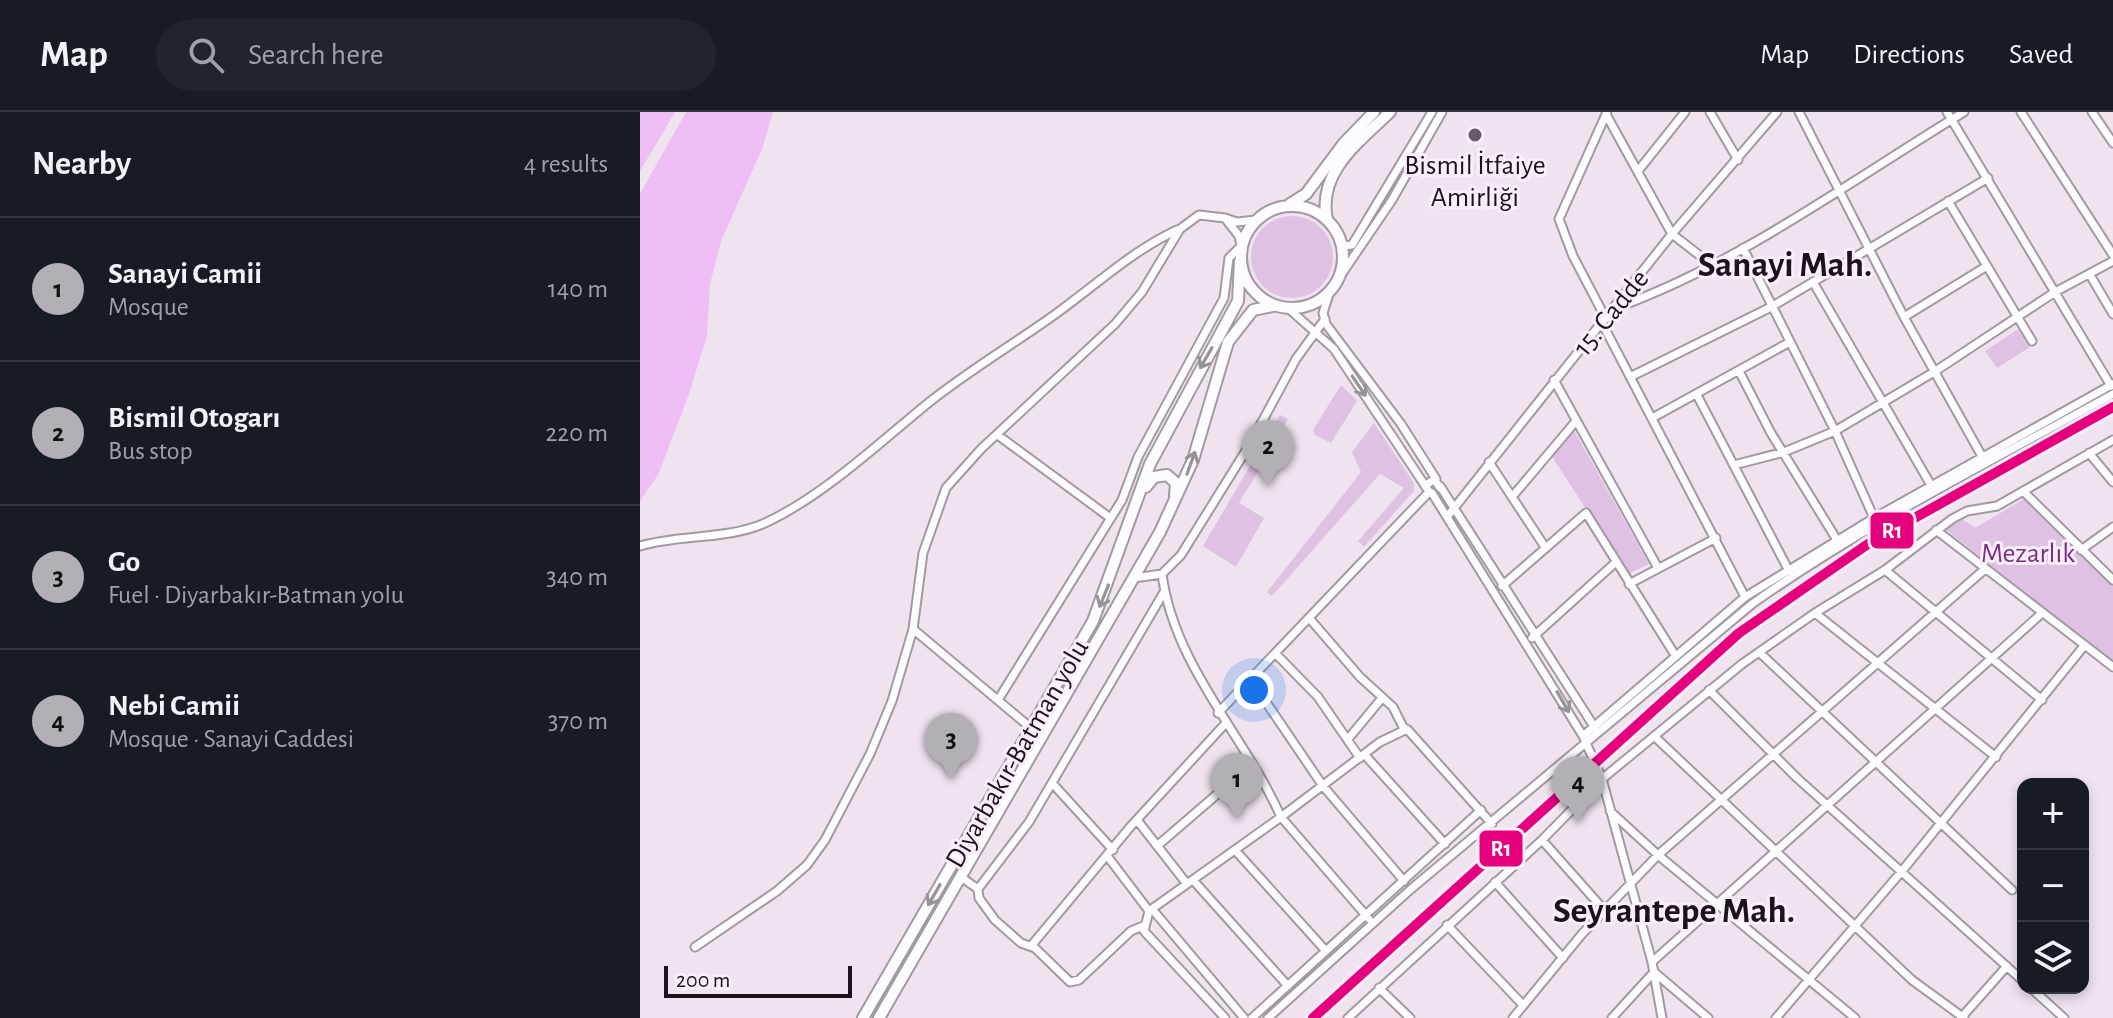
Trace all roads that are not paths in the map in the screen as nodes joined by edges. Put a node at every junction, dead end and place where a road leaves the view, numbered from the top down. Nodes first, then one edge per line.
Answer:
1 (1374, 112) edge
2 (1390, 112) edge
3 (1432, 112) edge
4 (1442, 112) edge
5 (1685, 112) edge
6 (1710, 112) edge
7 (1777, 112) edge
8 (1799, 112) edge
9 (1964, 112) edge
10 (2021, 112) edge
11 (2092, 112) edge
12 (1607, 114) edge
13 (1950, 116) edge
14 (2113, 143) edge
15 (1738, 160) junction
16 (1638, 171) junction
17 (1988, 178) junction
18 (1839, 191) junction
19 (1948, 201) junction
20 (1283, 206) junction
21 (1225, 218) junction
22 (1327, 219) junction
23 (1256, 220) junction
24 (1180, 229) junction
25 (1672, 234) junction
26 (1241, 246) junction
27 (1342, 246) junction
28 (1743, 248) junction
29 (1870, 249) junction
30 (2113, 255) edge
31 (1240, 261) junction
32 (2113, 261) edge
33 (1712, 265) junction
34 (1987, 266) junction
35 (2090, 275) junction
36 (1339, 278) junction
37 (1813, 282) junction
38 (1330, 291) junction
39 (2055, 292) junction
40 (1273, 306) junction
41 (1771, 307) junction
42 (1289, 309) junction
43 (1614, 309) junction
44 (2113, 314) edge
45 (1904, 317) junction
46 (2017, 317) junction
47 (1325, 319) junction
48 (1604, 321) junction
49 (1315, 329) junction
50 (2032, 341) dead end
51 (1790, 342) junction
52 (1739, 371) junction
53 (1934, 372) junction
54 (1630, 377) junction
55 (1554, 380) junction
56 (2112, 388) edge
57 (1697, 395) junction
58 (1882, 403) junction
59 (1654, 417) junction
60 (1576, 421) junction
61 (1835, 431) junction
62 (999, 436) junction
63 (2113, 440) edge
64 (1784, 452) junction
65 (2089, 453) junction
66 (1984, 460) junction
67 (1489, 462) junction
68 (1734, 465) junction
69 (2113, 482) edge
70 (1438, 483) junction
71 (1934, 489) junction
72 (1429, 491) junction
73 (2023, 491) junction
74 (1512, 497) junction
75 (1137, 501) junction
76 (1173, 505) junction
77 (1454, 508) junction
78 (1109, 517) junction
79 (1447, 517) junction
80 (1874, 518) junction
81 (2113, 527) edge
82 (1936, 530) junction
83 (1716, 538) junction
84 (1837, 540) junction
85 (640, 546) edge
86 (1545, 547) junction
87 (2081, 550) junction
88 (1616, 562) junction
89 (1658, 568) junction
90 (1985, 569) junction
91 (1885, 570) junction
92 (1790, 572) junction
93 (1162, 574) junction
94 (1134, 578) junction
95 (2113, 580) edge
96 (1629, 584) junction
97 (1502, 586) junction
98 (1164, 592) junction
99 (1745, 597) junction
100 (1815, 613) junction
101 (1938, 613) junction
102 (2041, 614) junction
103 (1310, 619) junction
104 (913, 629) junction
105 (1531, 640) junction
106 (2084, 646) junction
107 (1759, 652) junction
108 (1276, 654) junction
109 (1675, 655) junction
110 (1989, 659) junction
111 (1877, 665) junction
112 (2113, 667) edge
113 (1251, 680) junction
114 (1709, 690) junction
115 (1382, 698) junction
116 (998, 700) junction
117 (2042, 700) junction
118 (1823, 709) junction
119 (1933, 710) junction
120 (1218, 713) junction
121 (1225, 724) junction
122 (1031, 728) junction
123 (1404, 729) junction
124 (1597, 730) junction
125 (1654, 736) junction
126 (1348, 739) junction
127 (1584, 741) junction
128 (1773, 753) junction
129 (1362, 756) junction
130 (1996, 757) junction
131 (1878, 761) junction
132 (1251, 765) junction
133 (1602, 779) junction
134 (1053, 784) junction
135 (1323, 786) junction
136 (1719, 799) junction
137 (1830, 807) junction
138 (1481, 810) junction
139 (1609, 810) junction
140 (1281, 817) junction
141 (1137, 820) junction
142 (1943, 821) junction
143 (1492, 824) junction
144 (1542, 840) junction
145 (1445, 844) junction
146 (1157, 846) junction
147 (1235, 850) junction
148 (1774, 850) junction
149 (1110, 853) junction
150 (1658, 855) junction
151 (1902, 871) junction
152 (961, 877) junction
153 (1404, 881) junction
154 (1190, 882) junction
155 (1495, 882) junction
156 (1629, 884) junction
157 (978, 889) junction
158 (2012, 890) dead end
159 (1717, 905) junction
160 (1151, 910) junction
161 (1605, 911) junction
162 (1366, 915) junction
163 (1373, 924) junction
164 (1447, 925) junction
165 (1143, 926) junction
166 (1855, 927) junction
167 (1031, 946) junction
168 (695, 947) dead end
169 (1326, 951) junction
170 (1563, 958) junction
171 (1652, 962) junction
172 (2007, 966) junction
173 (1654, 972) junction
174 (2017, 975) edge
175 (1809, 981) junction
176 (1288, 986) junction
177 (1379, 988) junction
178 (2038, 994) edge
179 (1523, 1005) junction
180 (863, 1018) edge
181 (879, 1018) edge
182 (1225, 1018) edge
183 (1244, 1018) edge
184 (1252, 1018) edge
185 (1268, 1018) edge
186 (1348, 1018) edge
187 (1410, 1018) edge
188 (1513, 1018) edge
189 (1612, 1018) edge
190 (1662, 1018) edge
191 (1708, 1018) edge
192 (1776, 1018) edge
193 (1855, 1018) edge
194 (1963, 1018) edge
195 (2064, 1018) edge

1 - 20 highway
2 - 22 highway
3 - 27 street
4 - 36 street
5 - 16 street
6 - 15 street
7 - 15 street, 15. Cadde
8 - 18 street
9 - 13 street
10 - 30 street
11 - 14 street
12 - 16 street
12 - 48 street
13 - 17 street
13 - 18 street
15 - 25 street, 15. Cadde
16 - 25 street
17 - 19 street
17 - 39 street
18 - 28 street
18 - 29 street
19 - 29 street
19 - 34 street
20 - 22 highway
20 - 23 highway
21 - 23 street
21 - 24 street
21 - 26 street
22 - 27 highway
23 - 26 highway
24 - 62 street
24 - 85 street
25 - 33 street
25 - 43 street, 15. Cadde
26 - 31 highway
26 - 78 street
27 - 36 highway
28 - 33 street
28 - 41 street
29 - 37 street
29 - 45 street
31 - 40 highway
31 -> 75 highway, Diyarbakır-Batman yolu
32 - 35 street
33 - 43 street
34 - 45 street
34 - 46 street
35 - 39 street
35 - 44 street
36 - 38 highway
37 - 41 street
37 - 58 street
38 - 42 highway
38 - 47 street
39 - 46 street
39 - 56 street
40 - 42 highway
76 -> 40 highway, Diyarbakır-Batman yolu
41 - 51 street
41 - 54 street
42 - 49 street
43 - 48 street, 15. Cadde
45 - 53 street
46 - 50 street
46 - 53 street
47 - 49 street
47 - 70 street
48 - 54 street
48 - 55 street, 15. Cadde
49 -> 72 street
49 - 93 street
51 - 52 street
51 - 61 street
52 - 57 street
52 - 64 street
53 - 58 street
53 - 66 street
54 - 59 street
55 - 60 street
55 - 67 street, 15. Cadde
56 - 66 street
57 - 59 street
57 - 68 street
58 - 61 street
58 - 71 street
59 - 83 street
60 - 74 street
60 - 89 street
61 - 64 street
61 - 80 street
62 - 78 street
62 - 104 street
63 - 65 street
64 - 68 street
64 - 84 street
65 - 69 street
65 - 73 street
66 - 71 street
67 - 74 street
67 - 77 street, 15. Cadde
68 - 92 street
70 - 72 street
70 - 72 street
70 - 77 street
71 - 80 street
71 - 92 street
72 - 79 street
72 - 103 street
73 - 82 street
73 - 87 street
74 - 86 street
75 - 76 highway
75 -> 122 highway, Diyarbakır-Batman yolu
76 - 94 highway, Diyarbakır-Batman yolu
77 - 79 street, 15. Cadde
77 - 97 street
78 - 116 street
79 - 105 street
80 - 84 street
81 - 87 street
82 - 90 street
82 - 91 street
83 - 89 street
83 - 99 street
84 - 92 street
86 - 88 street
86 - 97 street
87 - 95 street
88 - 96 street
88 - 105 street
89 - 96 street
90 - 101 street
90 - 102 street
91 - 100 street
91 - 101 street
92 - 99 street
92 - 124 street
93 - 94 street
93 - 98 street
94 - 152 highway, Diyarbakır-Batman yolu
96 - 109 street
97 - 105 street
98 - 120 street
98 - 134 street
99 - 109 street
100 - 107 street
100 - 111 street
101 - 110 street
101 - 111 street
102 - 106 street
102 - 110 street
103 - 108 street
103 - 115 street
104 - 116 street
104 - 168 street
105 - 124 street
105 -> 127 street
106 - 112 street
106 - 117 street
107 - 114 street
107 - 118 street
108 - 113 street
108 - 126 street
109 - 124 street
110 - 117 street
110 - 119 street
111 - 118 street
111 - 119 street
113 - 120 street
113 - 135 street
114 - 125 street
114 - 128 street
115 - 123 street
115 - 126 street
116 - 122 street
117 - 130 street
118 - 128 street
118 - 131 street
119 - 130 street
119 - 131 street
120 - 121 street
121 - 132 street
121 - 141 street
122 -> 180 highway, Diyarbakır-Batman yolu
123 - 129 street
123 - 138 street
124 - 127 street
125 - 133 street
125 - 136 street
126 - 129 street
127 - 133 street
127 - 143 street
128 - 136 street
128 - 137 street
129 - 135 street
129 - 145 street
130 - 142 street
131 - 137 street
131 - 142 street
132 - 140 street
132 - 146 street
133 - 139 street
133 - 144 street
134 - 149 street
134 - 157 street
135 - 140 street
135 - 153 street
136 - 148 street
136 - 150 street
137 - 148 street
137 - 151 street
138 - 143 street
138 - 145 street
139 - 150 street
139 - 156 street
140 - 147 street
140 - 162 street
141 - 146 street
141 - 149 street
142 - 151 street
142 - 158 street
143 - 163 street
144 - 155 street
144 - 161 street
145 - 153 street
146 - 154 street
147 - 154 street
147 - 169 street
148 - 159 street
148 - 166 street
149 - 160 street
149 - 167 street
150 - 156 street
150 - 159 street
151 - 166 street
151 - 172 street
152 - 157 street
152 - 181 highway, Diyarbakır-Batman yolu
153 - 162 street
154 - 160 street
154 - 176 street
155 - 164 street
155 - 170 street
156 - 161 street
156 - 171 street
157 - 167 street
159 - 171 street
159 - 175 street
160 - 165 street
160 - 183 street
161 - 170 street
162 - 163 street
162 - 169 street
163 - 185 street
164 - 177 street
164 - 179 street
165 - 167 street
165 - 182 street
166 - 175 street
166 - 194 street
169 - 176 street
170 - 179 street
171 - 173 street
172 - 174 street
172 - 194 street
173 - 189 street
173 - 190 street
173 - 191 street
175 - 192 street
175 - 193 street
176 - 184 street
177 - 186 street
177 - 187 street
178 - 195 street
179 - 188 street

